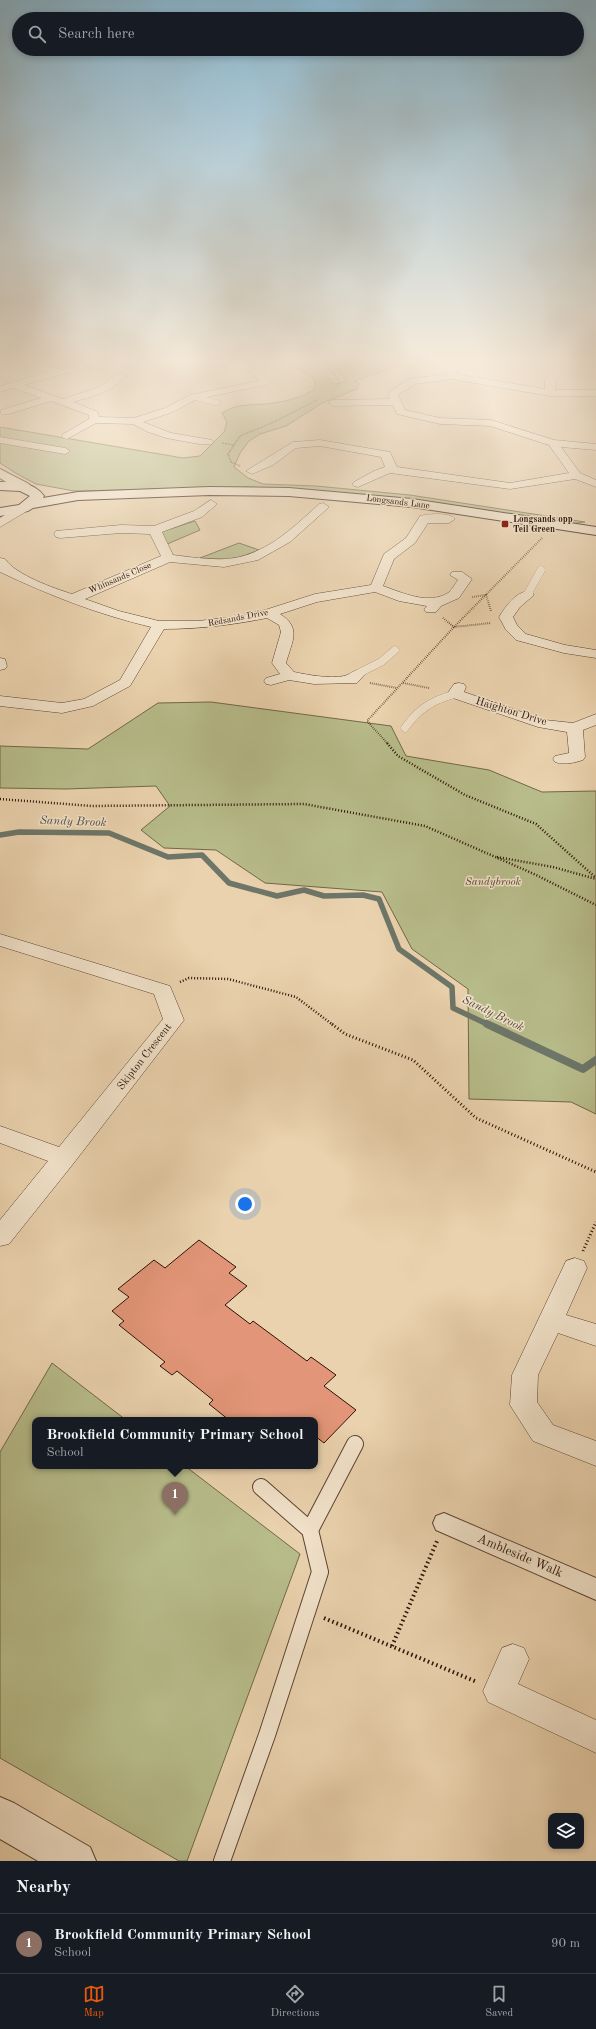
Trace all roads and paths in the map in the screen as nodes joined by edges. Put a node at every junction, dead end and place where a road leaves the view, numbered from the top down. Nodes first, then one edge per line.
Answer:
1 (46, 448) edge
2 (232, 448) edge
3 (289, 448) edge
4 (349, 448) edge
5 (557, 448) edge
6 (65, 451) dead end
7 (391, 469) junction
8 (252, 470) joint
9 (0, 473) edge
10 (576, 475) junction
11 (358, 484) dead end
12 (596, 484) edge
13 (0, 486) edge
14 (26, 488) junction
15 (78, 496) junction
16 (211, 504) dead end
17 (26, 506) junction
18 (323, 507) dead end
19 (0, 512) edge
20 (449, 519) dead end
21 (0, 524) edge
22 (556, 524) junction
23 (155, 530) junction
24 (596, 531) edge
25 (60, 534) dead end
26 (168, 558) junction
27 (2, 566) edge
28 (541, 570) dead end
29 (457, 575) dead end
30 (376, 588) junction
31 (486, 595) junction
32 (527, 595) joint
33 (73, 599) junction
34 (434, 606) junction
35 (269, 613) junction
36 (493, 616) dead end
37 (495, 623) dead end
38 (159, 624) junction
39 (454, 627) junction
40 (395, 650) dead end
41 (596, 654) edge
42 (0, 662) edge
43 (0, 666) edge
44 (290, 676) junction
45 (356, 677) junction
46 (271, 681) dead end
47 (398, 688) junction
48 (457, 691) joint
49 (0, 701) edge
50 (596, 718) edge
51 (405, 728) dead end
52 (575, 728) junction
53 (561, 759) dead end
54 (0, 799) edge
55 (491, 856) junction
56 (596, 879) edge
57 (596, 905) edge
58 (0, 940) edge
59 (163, 990) junction
60 (0, 1134) edge
61 (65, 1158) junction
62 (596, 1172) edge
63 (596, 1222) edge
64 (0, 1237) edge
65 (575, 1268) joint
66 (550, 1320) junction
67 (596, 1335) edge
68 (355, 1444) dead end
69 (596, 1454) edge
70 (261, 1487) dead end
71 (444, 1524) joint
72 (310, 1530) junction
73 (596, 1589) edge
74 (320, 1616) dead end
75 (392, 1646) junction
76 (513, 1659) dead end
77 (499, 1691) junction
78 (596, 1737) edge
79 (0, 1817) edge
80 (76, 1861) edge
81 (222, 1861) edge

1 - 6 street
2 - 8 path
3 - 8 street
4 - 7 street
5 - 10 street
7 - 10 street
7 - 11 street
9 - 14 main road, Longsands Lane
10 - 12 street
13 - 14 main road
14 - 15 main road, Longsands Lane
14 - 17 main road
15 - 17 main road, Longsands Lane
15 - 22 main road, Longsands Lane
16 - 23 street
17 - 19 main road, Longsands Lane
17 - 21 street
18 - 26 street, Whinsands Close
20 - 30 street
22 - 24 main road, Longsands Lane
22 - 31 path
23 - 25 street
23 - 26 street
26 - 33 street, Whinsands Close
27 - 33 street, Redsands Drive
28 - 32 lane
29 - 34 street
30 - 34 street
30 - 35 street, Redsands Drive
31 - 36 path
31 - 39 path
32 - 41 street
33 - 38 street, Redsands Drive
34 - 39 path
35 - 38 street, Redsands Drive
35 - 44 street
37 - 39 path
38 - 49 street
39 - 47 path
40 - 45 lane
42 - 43 street
44 - 45 street
44 - 46 street
45 - 47 path
47 - 56 path
48 - 51 lane
48 - 52 street, Haighton Drive
50 - 52 street
52 - 53 street
54 - 55 path
55 - 56 path
55 - 57 path
58 - 59 street
59 - 61 street, Skipton Crescent
59 - 62 path
60 - 61 street
61 - 64 street
63 - 65 path
65 - 66 street
66 - 67 street
66 - 69 street
68 - 72 lane
70 - 72 lane
71 - 73 street, Ambleside Walk
71 - 75 path
72 - 81 lane
74 - 75 path
75 - 77 path
76 - 77 street
77 - 78 street
79 - 80 main road

